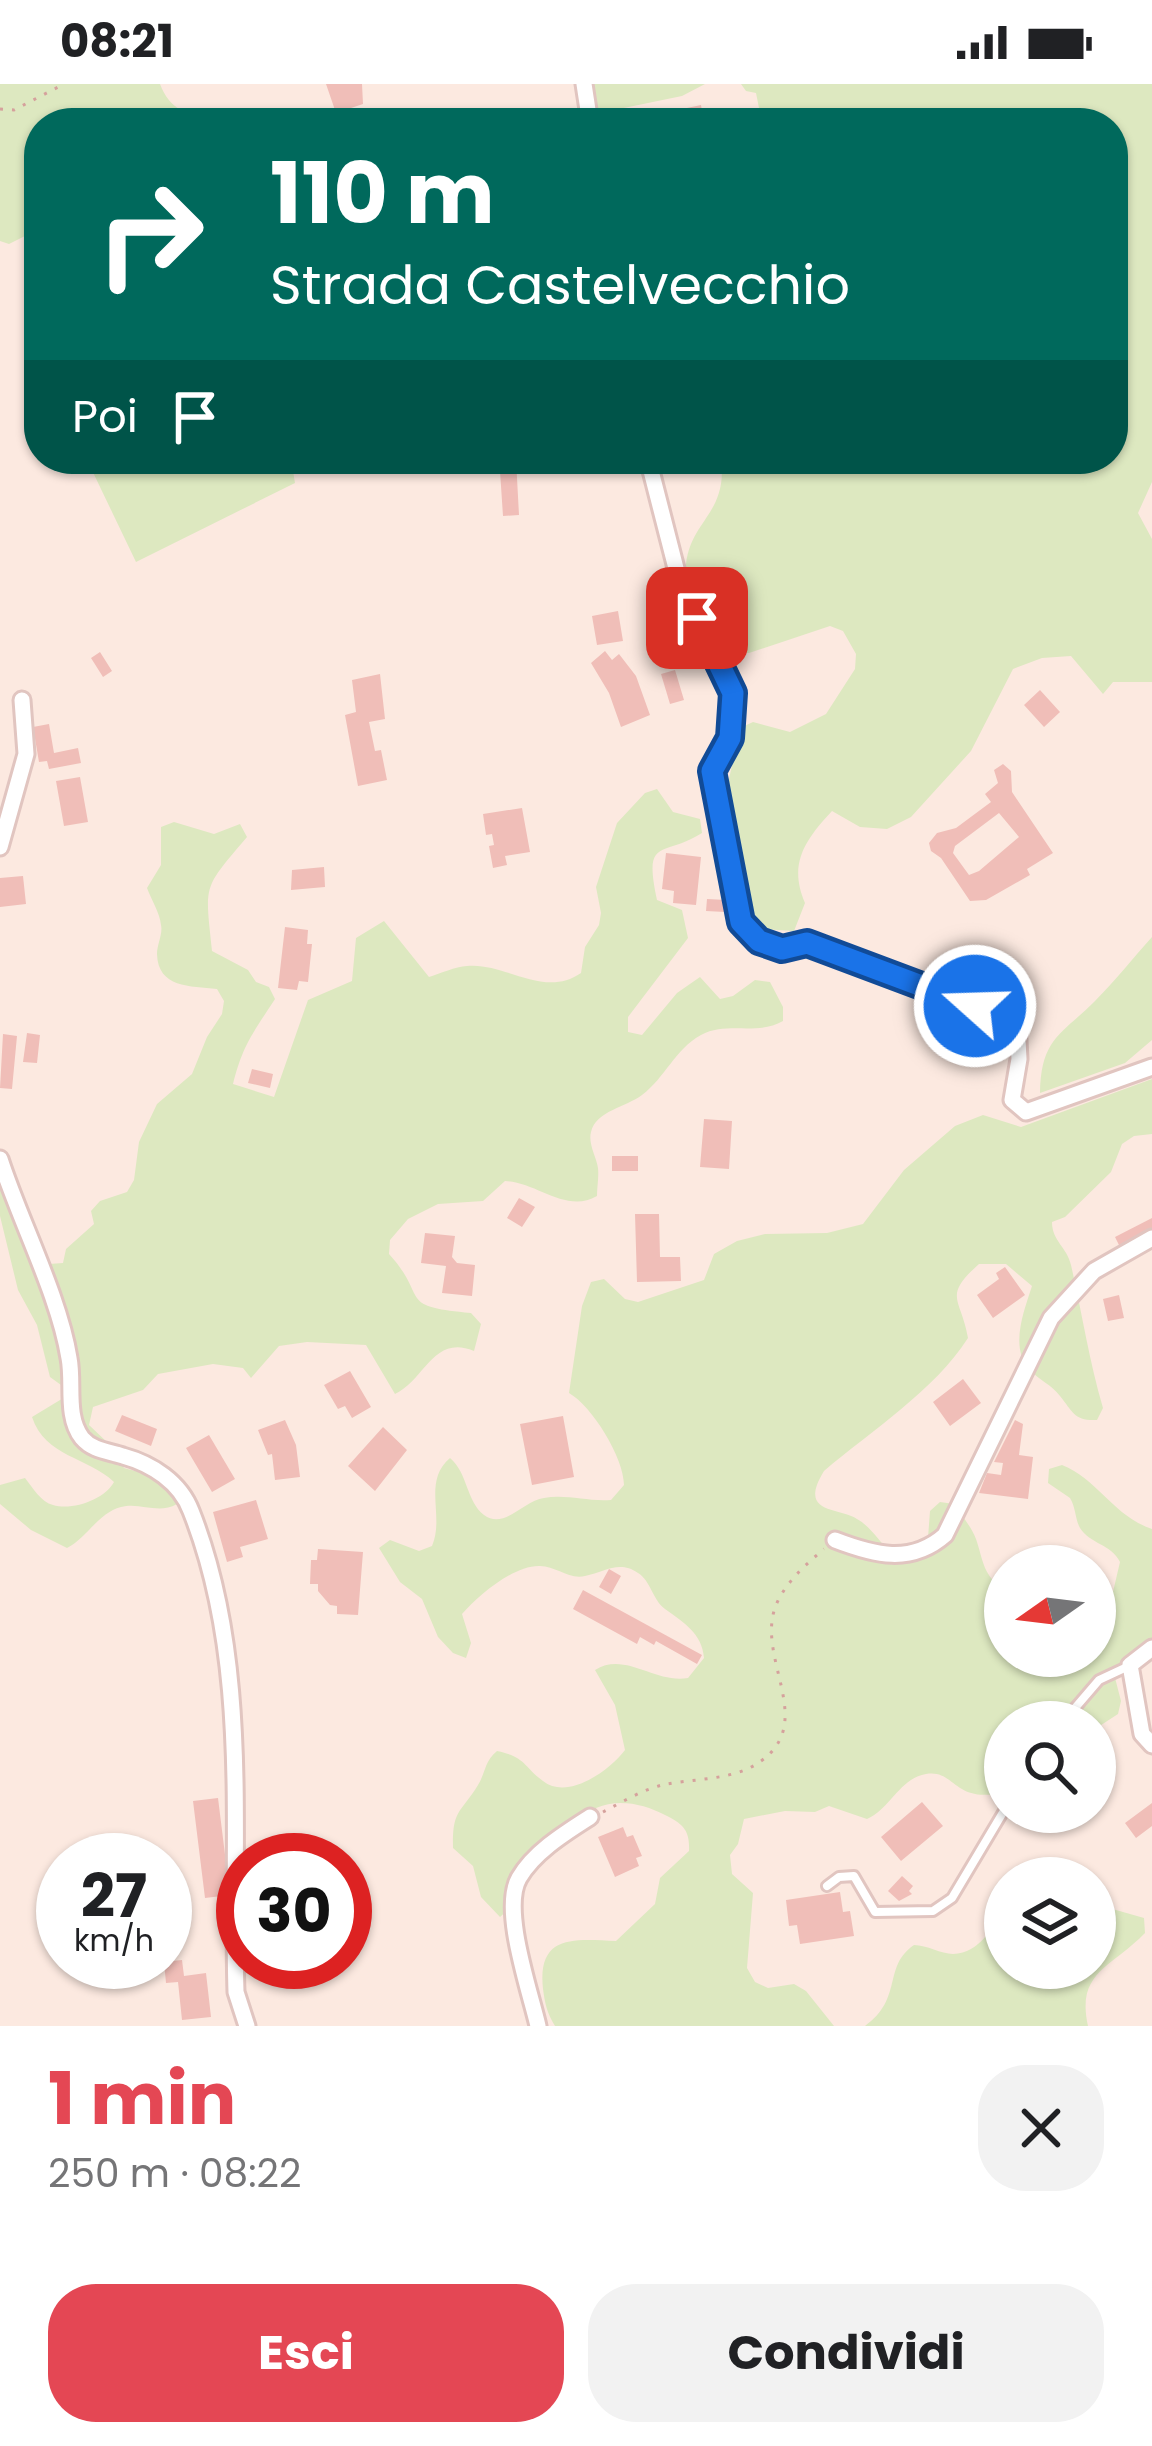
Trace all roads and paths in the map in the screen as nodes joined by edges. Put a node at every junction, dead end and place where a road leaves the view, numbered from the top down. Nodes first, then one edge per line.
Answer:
1 (64, 84) edge
2 (0, 109) edge
3 (652, 474) edge
4 (22, 700) dead end
5 (0, 847) edge
6 (1152, 1067) edge
7 (0, 1159) edge
8 (1152, 1238) edge
9 (835, 1540) joint
10 (1152, 1648) edge
11 (1130, 1665) junction
12 (1082, 1701) edge
13 (1152, 1745) edge
14 (590, 1817) joint
15 (991, 1833) edge
16 (827, 1886) dead end
17 (247, 2026) edge
18 (538, 2026) edge

1 - 2 path
3 - 6 street
4 - 5 street
7 - 17 street
8 - 9 street
9 - 14 path
10 - 11 street
11 - 12 lane
11 - 13 street
14 - 18 street
15 - 16 lane

